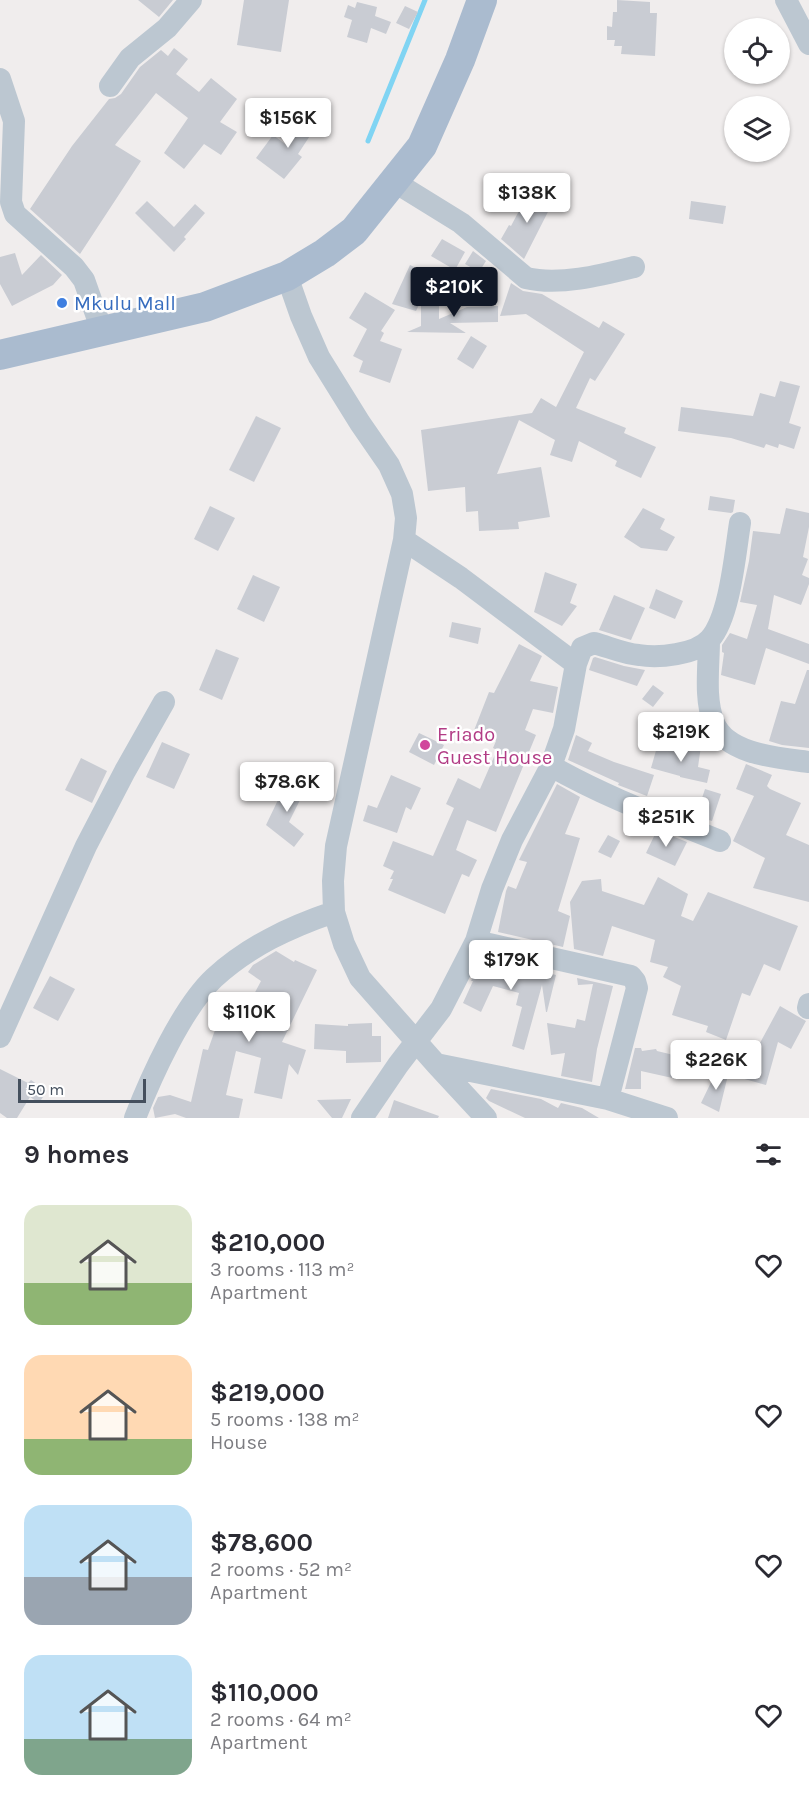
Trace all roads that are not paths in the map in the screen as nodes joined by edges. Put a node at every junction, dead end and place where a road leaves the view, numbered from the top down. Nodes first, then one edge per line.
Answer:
1 (191, 0) edge
2 (482, 0) edge
3 (786, 0) edge
4 (809, 44) edge
5 (0, 79) edge
6 (110, 86) dead end
7 (393, 181) junction
8 (8, 210) edge
9 (634, 267) dead end
10 (287, 276) junction
11 (102, 332) junction
12 (29, 348) junction
13 (0, 355) edge
14 (0, 365) edge
15 (740, 523) dead end
16 (404, 540) junction
17 (709, 640) junction
18 (576, 664) junction
19 (164, 702) dead end
20 (809, 762) edge
21 (551, 766) junction
22 (720, 842) dead end
23 (334, 912) junction
24 (476, 941) junction
25 (0, 1037) edge
26 (416, 1041) junction
27 (436, 1064) junction
28 (608, 1099) junction
29 (135, 1118) edge
30 (362, 1118) edge
31 (486, 1118) edge
32 (667, 1118) edge

1 - 6 street
2 - 7 main road
3 - 4 street
5 - 8 street
7 - 9 street
7 - 10 main road
8 - 11 street
10 - 11 main road
10 - 16 street
11 - 12 main road
12 - 13 main road
12 - 14 street
15 - 17 street
16 - 18 street
16 - 23 street
17 - 18 street
17 - 20 street
18 - 21 street
19 - 25 street
21 - 22 street
21 - 24 street
23 - 26 street
23 - 29 street
24 - 26 street
24 - 28 street
26 - 27 street
26 - 30 street
27 - 28 street
27 - 31 street
28 - 32 street

